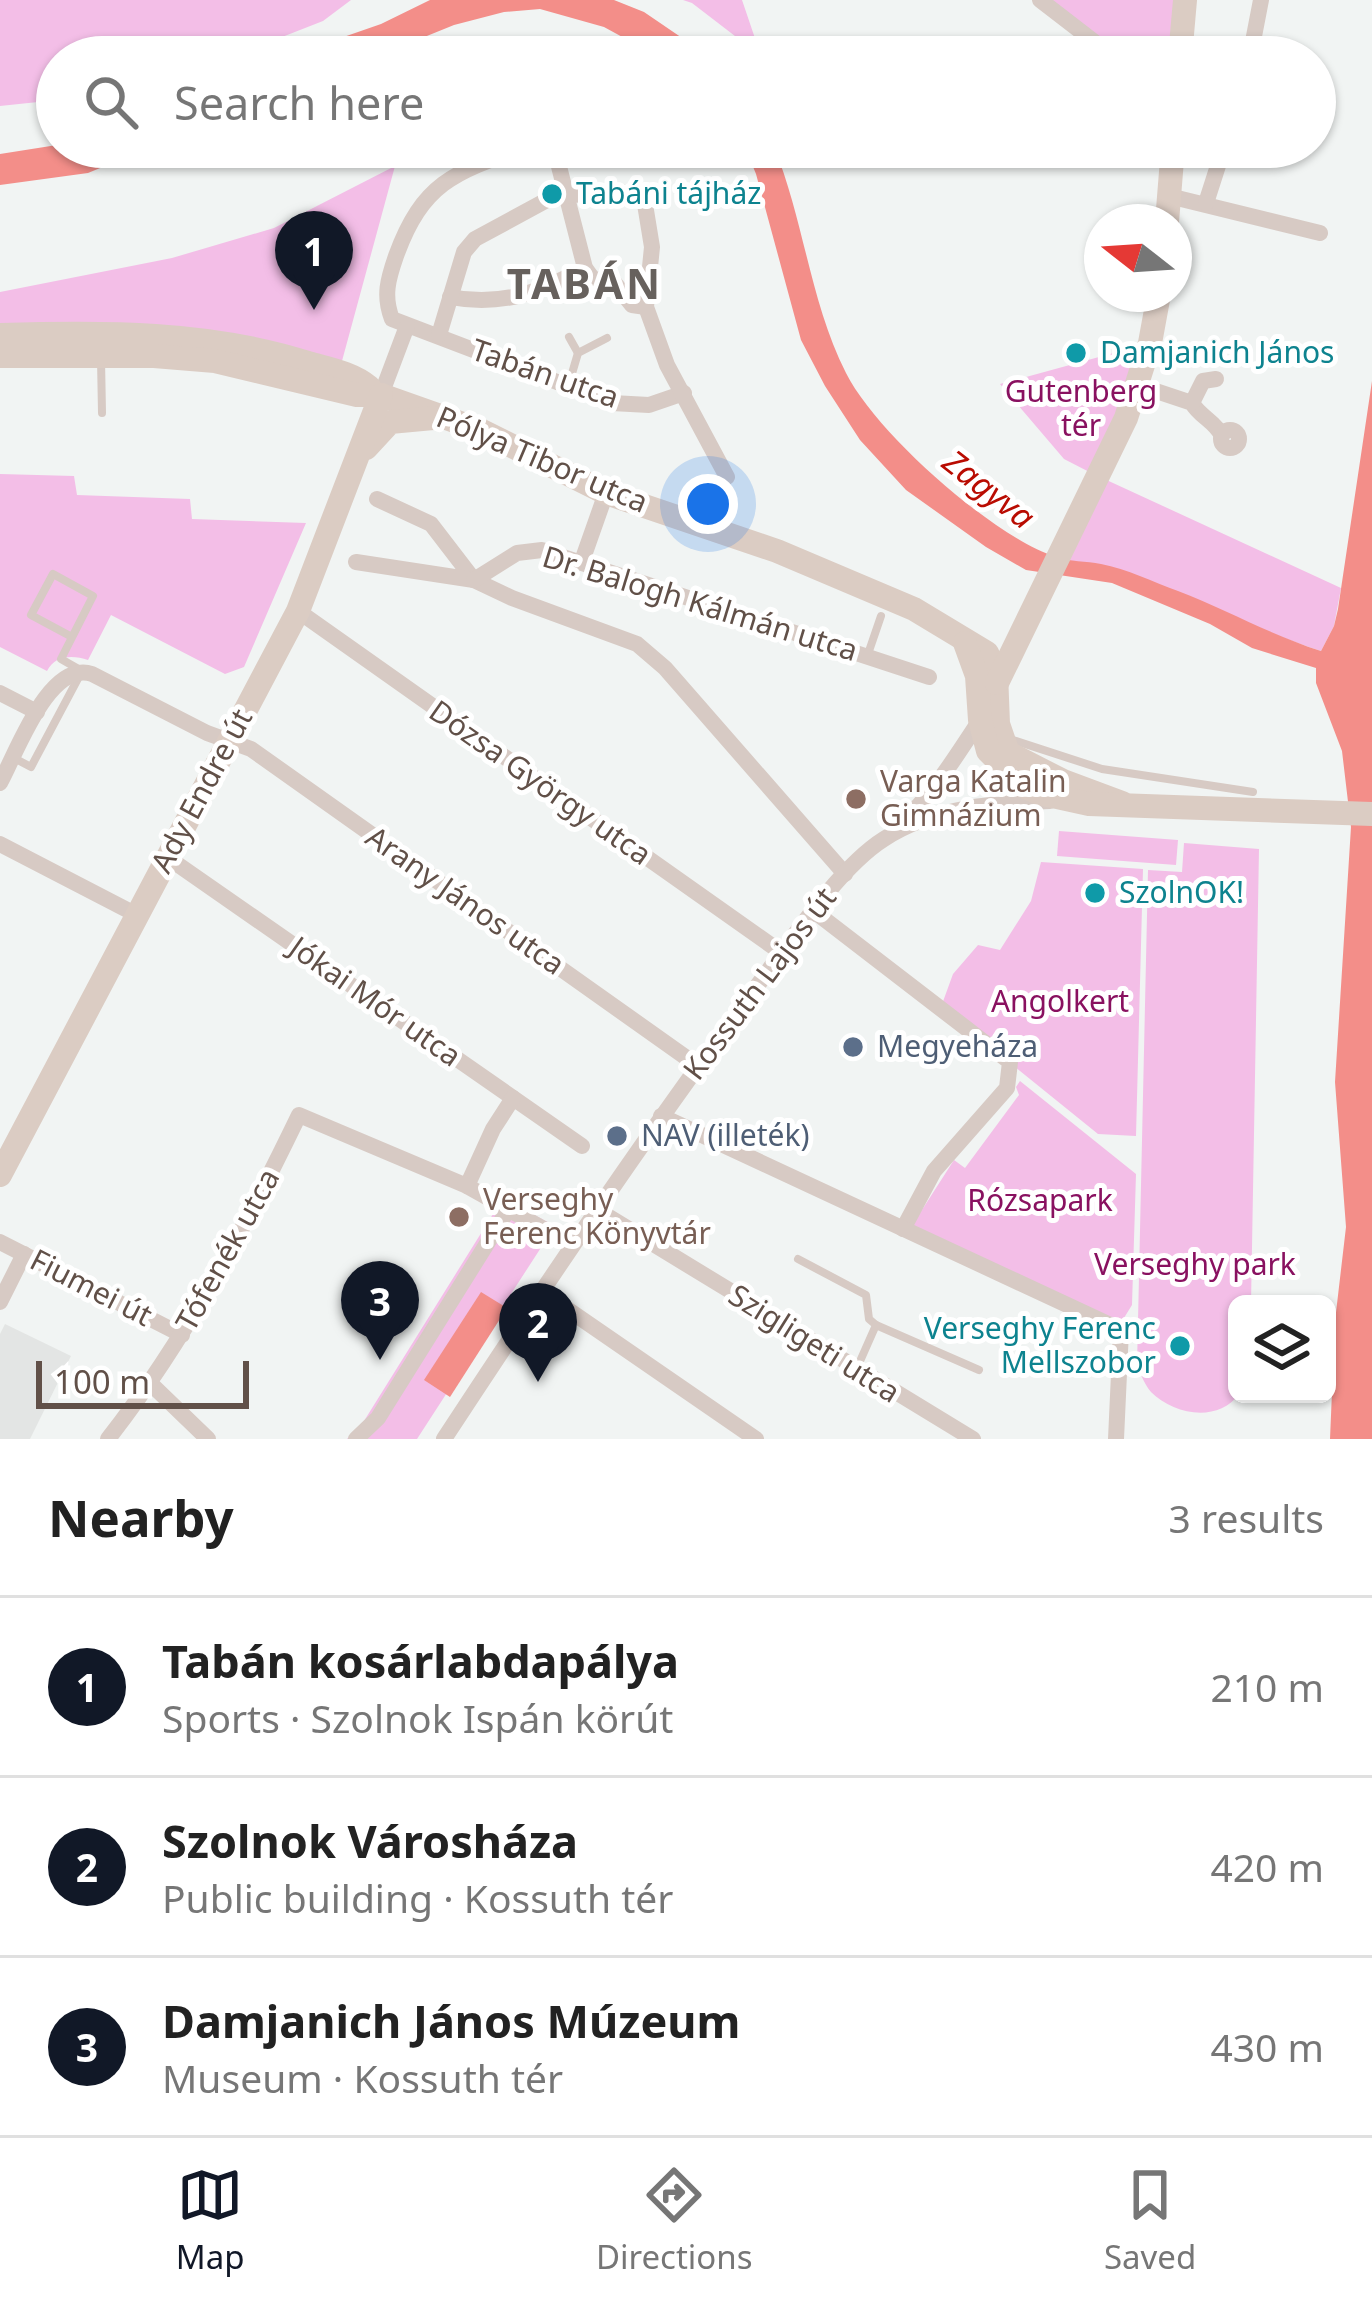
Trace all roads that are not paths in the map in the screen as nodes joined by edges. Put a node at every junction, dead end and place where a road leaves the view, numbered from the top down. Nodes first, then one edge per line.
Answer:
1 (1040, 0) edge
2 (1185, 0) edge
3 (1262, 0) edge
4 (1087, 36) edge
5 (1182, 36) edge
6 (1254, 36) edge
7 (474, 168) edge
8 (561, 168) edge
9 (1171, 168) edge
10 (1217, 168) edge
11 (569, 195) junction
12 (1206, 203) junction
13 (1169, 204) edge
14 (1192, 207) edge
15 (1320, 233) dead end
16 (585, 268) junction
17 (451, 297) junction
18 (646, 307) junction
19 (1156, 312) edge
20 (407, 326) junction
21 (0, 335) edge
22 (439, 335) junction
23 (568, 337) dead end
24 (608, 338) dead end
25 (101, 344) junction
26 (578, 353) junction
27 (0, 356) edge
28 (1216, 379) dead end
29 (304, 382) junction
30 (1138, 385) junction
31 (568, 388) junction
32 (684, 393) junction
33 (381, 395) junction
34 (1192, 403) junction
35 (102, 413) dead end
36 (447, 418) junction
37 (1222, 436) dead end
38 (355, 464) junction
39 (727, 477) dead end
40 (606, 493) junction
41 (377, 500) dead end
42 (582, 561) junction
43 (356, 562) dead end
44 (474, 580) junction
45 (298, 611) junction
46 (881, 616) dead end
47 (1018, 635) junction
48 (72, 637) junction
49 (965, 643) junction
50 (868, 656) junction
51 (82, 671) junction
52 (995, 673) junction
53 (929, 677) dead end
54 (0, 693) edge
55 (38, 712) junction
56 (980, 721) junction
57 (230, 739) junction
58 (1001, 754) junction
59 (956, 755) junction
60 (14, 758) junction
61 (0, 783) edge
62 (1063, 800) junction
63 (1258, 801) junction
64 (1122, 803) junction
65 (983, 804) junction
66 (1372, 814) edge
67 (887, 836) junction
68 (0, 844) edge
69 (167, 857) junction
70 (845, 874) junction
71 (815, 912) junction
72 (137, 915) junction
73 (782, 953) junction
74 (698, 1066) junction
75 (513, 1098) junction
76 (661, 1116) junction
77 (582, 1146) dead end
78 (0, 1175) edge
79 (467, 1186) junction
80 (596, 1209) junction
81 (508, 1210) junction
82 (903, 1228) junction
83 (0, 1242) edge
84 (572, 1245) junction
85 (24, 1254) junction
86 (798, 1259) dead end
87 (541, 1291) junction
88 (0, 1302) edge
89 (876, 1325) junction
90 (182, 1335) junction
91 (855, 1370) junction
92 (979, 1370) dead end
93 (151, 1384) junction
94 (108, 1439) edge
95 (208, 1439) edge
96 (356, 1439) edge
97 (445, 1439) edge
98 (756, 1439) edge
99 (973, 1439) edge
100 (1116, 1439) edge

1 - 4 street
2 - 5 street
3 - 6 street
7 - 20 street
8 - 11 street
9 - 13 street
10 - 12 street
11 - 16 street
11 - 17 street
11 - 18 street
12 - 14 street
12 - 15 street
16 - 17 street
16 - 18 street
17 - 22 street
18 - 32 street
19 - 30 street
20 - 22 street, Tabán utca
20 - 33 street
21 - 25 street
22 - 31 street, Tabán utca
23 - 26 lane
24 - 26 lane
25 - 27 street
25 - 29 street
25 - 33 street
25 - 35 lane
26 - 31 lane
28 - 34 street
29 - 33 street
29 - 38 street
30 - 34 street
30 - 47 street
31 - 32 street, Tabán utca
32 - 39 street
33 - 36 street, Pólya Tibor utca
33 - 38 street, Ady Endre út
34 - 37 street
36 - 38 street
36 - 40 street, Pólya Tibor utca
38 - 45 street, Ady Endre út
40 - 42 street
40 - 49 street, Pólya Tibor utca
41 - 44 street
42 - 44 street, Dr. Balogh Kálmán utca
42 - 50 street, Dr. Balogh Kálmán utca
43 - 44 street
44 - 70 street
45 - 57 street, Ady Endre út
45 - 73 street, Dózsa György utca
46 - 50 lane
47 - 49 street
47 - 52 street
48 - 48 lane
48 - 51 lane
49 - 52 street, Pólya Tibor utca
49 - 56 street
50 - 53 street, Dr. Balogh Kálmán utca
51 - 55 street
51 - 57 street, Arany János utca
51 - 60 lane
52 - 56 street
52 - 58 street
54 - 55 street
55 - 60 street
56 - 58 street
56 - 59 street
57 - 69 street, Ady Endre út
57 - 74 street, Arany János utca
58 - 59 street
58 - 62 street
58 - 63 lane
58 - 64 street
58 - 65 street
59 - 67 street
60 - 61 street
62 - 64 street
62 - 65 street, Kossuth Lajos út
63 - 64 street
63 - 66 street
65 - 67 street, Kossuth Lajos út
67 - 70 street, Kossuth Lajos út
68 - 72 street
69 - 72 street, Ady Endre út
69 - 75 street, Jókai Mór utca
70 - 71 street, Kossuth Lajos út
71 - 73 street, Kossuth Lajos út
71 - 82 street
72 - 78 street, Ady Endre út
73 - 74 street, Kossuth Lajos út
74 - 76 street, Kossuth Lajos út
75 - 77 street, Jókai Mór utca
75 - 79 street
76 - 80 street, Kossuth Lajos út
76 - 82 street
79 - 81 street
79 - 90 street, Tófenék utca
80 - 84 street, Kossuth Lajos út
80 - 91 street, Szigligeti utca
81 - 84 street
81 - 96 street
82 - 100 street
83 - 85 street, Fiumei út
84 - 87 street, Kossuth Lajos út
85 - 88 street
85 - 90 street, Fiumei út
86 - 89 lane
87 - 97 street, Kossuth Lajos út
87 - 98 street
89 - 91 lane
89 - 92 lane
90 - 93 street, Tófenék utca
91 - 99 street, Szigligeti utca
93 - 94 street, Tófenék utca
93 - 95 street

